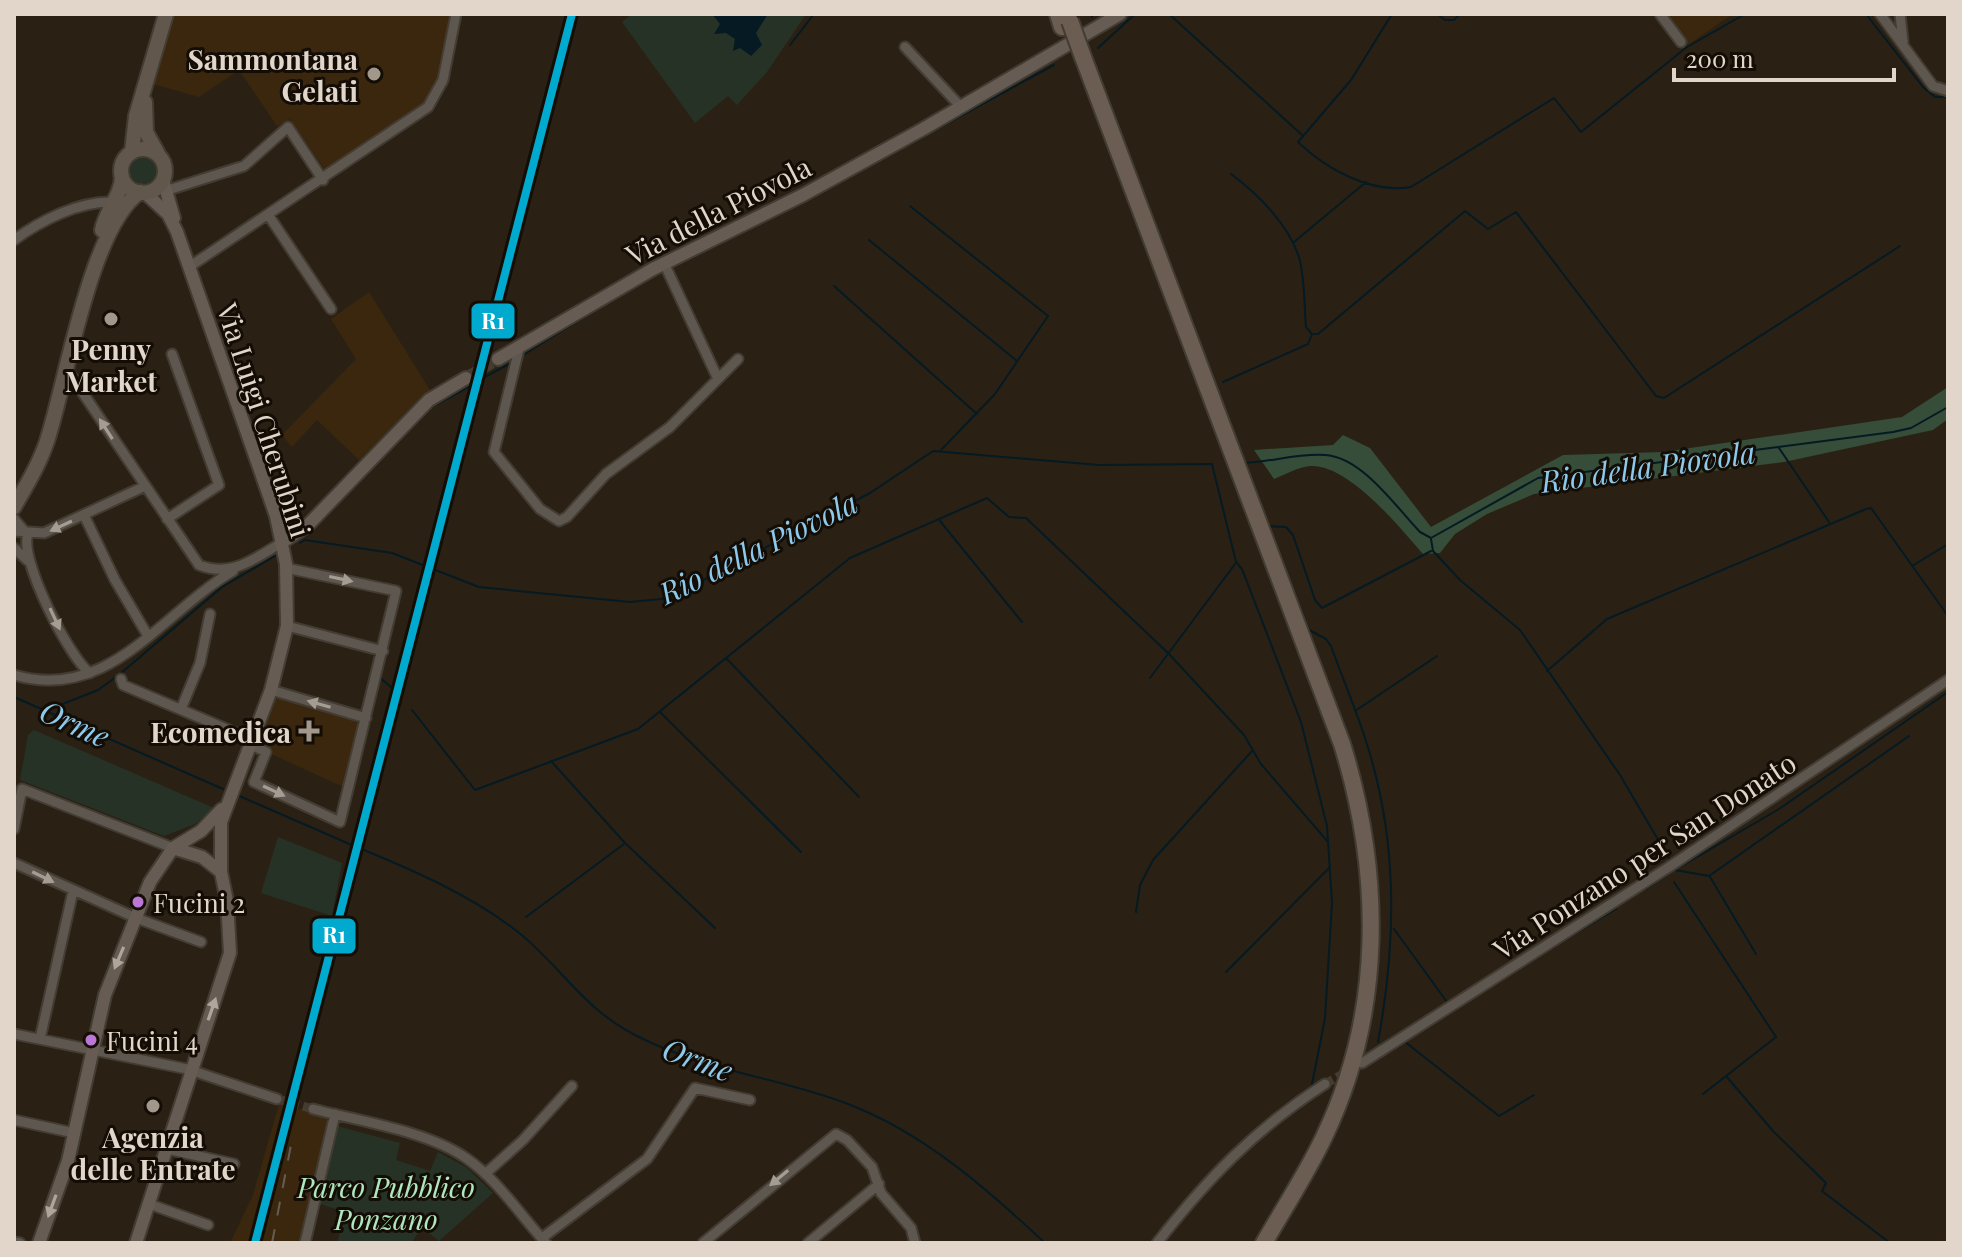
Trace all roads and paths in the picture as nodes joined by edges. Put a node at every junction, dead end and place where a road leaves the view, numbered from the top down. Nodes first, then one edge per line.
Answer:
1 (166, 14) edge
2 (456, 14) edge
3 (1120, 14) edge
4 (1660, 14) edge
5 (1880, 14) edge
6 (1900, 14) edge
7 (1064, 19) edge
8 (1681, 42) dead end
9 (1904, 46) junction
10 (905, 47) dead end
11 (1079, 59) junction
12 (148, 83) junction
13 (1948, 91) edge
14 (961, 107) junction
15 (132, 152) junction
16 (158, 155) junction
17 (122, 174) junction
18 (323, 180) junction
19 (164, 186) junction
20 (142, 192) junction
21 (112, 202) junction
22 (269, 216) junction
23 (177, 232) junction
24 (14, 240) edge
25 (97, 262) junction
26 (664, 263) junction
27 (189, 267) junction
28 (331, 309) dead end
29 (520, 345) junction
30 (172, 354) dead end
31 (498, 359) tunnel mouth
32 (738, 359) dead end
33 (68, 371) junction
34 (466, 378) tunnel mouth
35 (718, 379) junction
36 (143, 487) junction
37 (14, 507) edge
38 (84, 515) junction
39 (14, 519) edge
40 (167, 519) junction
41 (14, 531) edge
42 (28, 534) junction
43 (281, 543) junction
44 (14, 550) edge
45 (28, 561) junction
46 (199, 565) junction
47 (239, 567) junction
48 (286, 568) junction
49 (199, 591) junction
50 (210, 614) dead end
51 (287, 626) junction
52 (148, 636) junction
53 (383, 651) junction
54 (90, 673) junction
55 (14, 675) edge
56 (121, 679) dead end
57 (1948, 680) edge
58 (271, 690) junction
59 (181, 709) junction
60 (366, 718) junction
61 (250, 742) junction
62 (224, 806) junction
63 (14, 829) edge
64 (173, 848) junction
65 (14, 863) edge
66 (221, 872) junction
67 (73, 891) junction
68 (136, 918) junction
69 (201, 942) dead end
70 (14, 1034) edge
71 (40, 1039) junction
72 (93, 1050) junction
73 (1362, 1063) tunnel mouth
74 (192, 1070) junction
75 (1325, 1084) tunnel mouth
76 (572, 1086) dead end
77 (277, 1099) tunnel mouth
78 (750, 1100) dead end
79 (313, 1109) tunnel mouth
80 (335, 1114) junction
81 (14, 1120) edge
82 (74, 1133) junction
83 (167, 1149) junction
84 (234, 1164) dead end
85 (485, 1174) junction
86 (879, 1184) junction
87 (149, 1204) junction
88 (208, 1225) dead end
89 (715, 1239) edge
90 (544, 1240) edge
91 (39, 1243) edge
92 (136, 1243) edge
93 (305, 1243) edge
94 (703, 1243) edge
95 (808, 1243) edge
96 (914, 1243) edge
97 (1157, 1243) edge
98 (1253, 1243) edge
99 (1264, 1243) edge

1 - 12 main road
2 - 18 street
3 - 14 main road, Via della Piovola
4 - 8 street
5 - 9 street
6 - 9 street
7 - 11 highway
9 - 13 street
10 - 14 street
11 - 98 highway
11 - 99 highway
12 - 15 main road
12 - 16 main road
14 - 26 main road, Via della Piovola
15 - 16 main road
15 - 17 main road
16 - 19 main road
17 - 20 main road
17 - 21 main road
18 - 19 street
18 - 22 street
19 - 20 main road
19 - 23 main road, Via Luigi Cherubini
20 - 23 main road, Via Luigi Cherubini
20 - 25 main road
21 - 24 street
21 - 25 main road
22 - 27 street
22 - 28 street
23 - 27 main road, Via Luigi Cherubini
25 - 33 main road
26 - 29 main road, Via della Piovola
26 - 35 street
27 - 43 main road, Via Luigi Cherubini
29 - 31 main road, Via della Piovola
29 - 35 street
30 - 40 street
32 - 35 street
36 -> 33 street
33 - 37 main road
34 - 43 main road
36 - 38 street
36 - 40 street
38 -> 42 street
38 - 52 street
39 - 42 street
40 - 46 street
41 - 42 street
42 - 45 street
43 - 47 street
43 - 48 main road, Via Luigi Cherubini
44 - 45 street
45 -> 54 street
46 - 47 street
46 - 49 street
47 - 49 street
48 - 51 main road, Via Luigi Cherubini
48 -> 53 street
49 - 52 street
50 - 59 street
51 - 53 street
51 - 58 main road, Via Luigi Cherubini
52 - 54 street
53 - 60 street
54 - 55 street
56 - 59 street
57 - 73 street, Via Ponzano per San Donato
60 -> 58 street
58 - 61 main road, Via Luigi Cherubini
59 - 61 street
61 -> 60 street
61 - 62 main road, Via Luigi Cherubini
62 - 64 main road
62 - 66 main road
63 - 64 street
64 - 66 main road
64 - 68 main road
65 -> 67 street
74 -> 66 main road
67 - 68 street
67 - 71 street
68 - 69 street
68 -> 72 main road
70 - 71 street
71 - 72 street
72 - 74 street
72 - 82 main road
74 - 77 street
74 - 83 main road
75 - 97 street
76 - 85 street
78 - 90 street
79 - 80 street
80 - 85 street
80 - 93 street
81 - 82 street
82 -> 91 main road
83 - 84 street
83 - 87 main road
85 - 90 street
86 -> 89 street
86 - 95 street
86 - 96 street
87 - 88 street
87 - 92 main road
89 - 94 street

